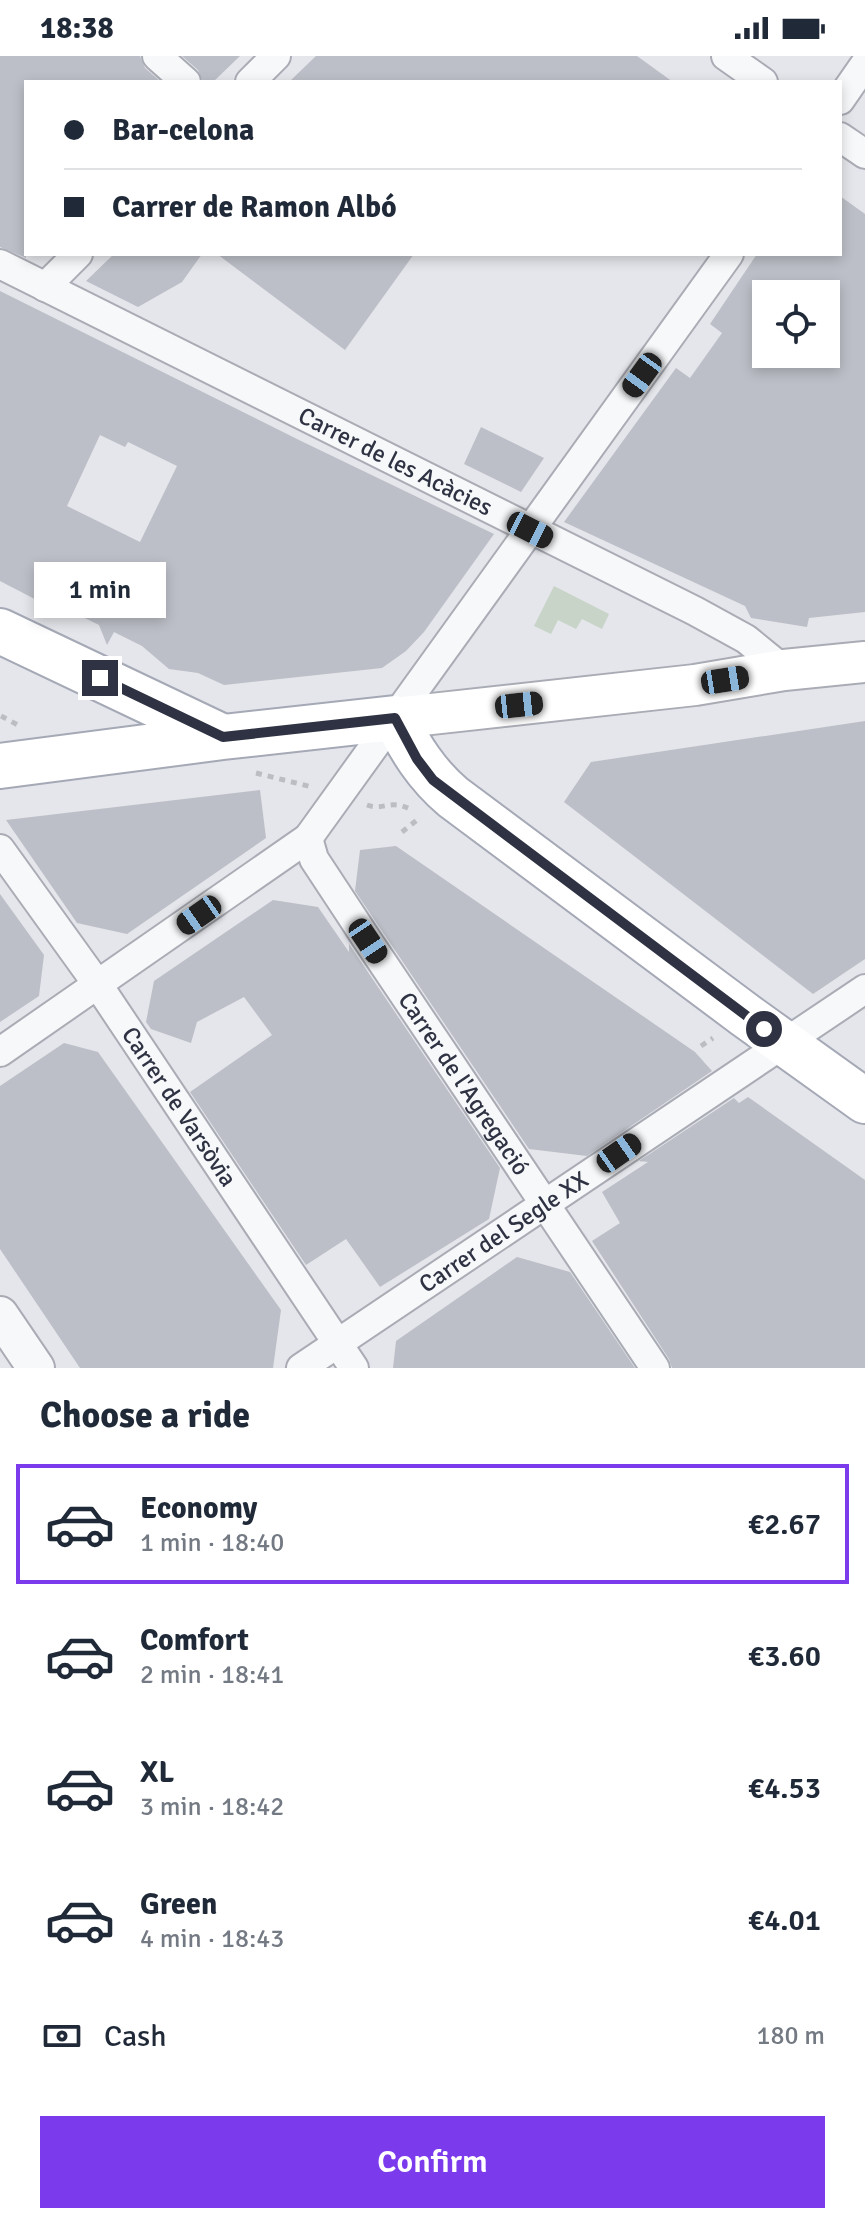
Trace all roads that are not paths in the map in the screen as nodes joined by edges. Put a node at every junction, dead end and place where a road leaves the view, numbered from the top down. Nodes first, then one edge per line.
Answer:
1 (157, 56) edge
2 (276, 56) edge
3 (726, 56) edge
4 (865, 64) edge
5 (184, 80) edge
6 (252, 80) edge
7 (760, 80) edge
8 (842, 97) edge
9 (842, 138) edge
10 (865, 154) edge
11 (76, 256) edge
12 (728, 256) edge
13 (0, 264) edge
14 (45, 287) junction
15 (530, 530) junction
16 (0, 631) edge
17 (865, 662) edge
18 (784, 670) junction
19 (395, 718) junction
20 (234, 754) junction
21 (0, 766) edge
22 (308, 838) junction
23 (0, 849) edge
24 (98, 985) junction
25 (865, 989) edge
26 (784, 1043) junction
27 (0, 1052) edge
28 (865, 1101) edge
29 (545, 1203) junction
30 (0, 1315) edge
31 (336, 1343) junction
32 (36, 1368) edge
33 (301, 1368) edge
34 (354, 1368) edge
35 (655, 1368) edge

1 - 5 street
2 - 6 street
3 - 7 street
4 - 8 street
9 - 10 street
11 - 14 street
12 - 15 street
13 - 14 street, Carrer de les Acàcies
14 - 15 street, Carrer de les Acàcies
15 - 18 street, Carrer de les Acàcies
15 - 19 street
16 - 20 main road
17 - 18 main road
18 - 19 main road
19 - 20 main road
19 - 22 street
19 - 26 main road
20 - 21 main road
22 - 24 street
22 - 29 street, Carrer de l'Agregació
23 - 24 street, Carrer de Varsòvia
24 - 27 street
24 - 31 street, Carrer de Varsòvia
25 - 26 street, Carrer del Segle XX
26 - 28 main road
26 - 29 street, Carrer del Segle XX
29 - 31 street, Carrer del Segle XX
29 - 35 street, Carrer de l'Agregació
30 - 32 street
31 - 33 street, Carrer del Segle XX
31 - 34 street, Carrer de Varsòvia

